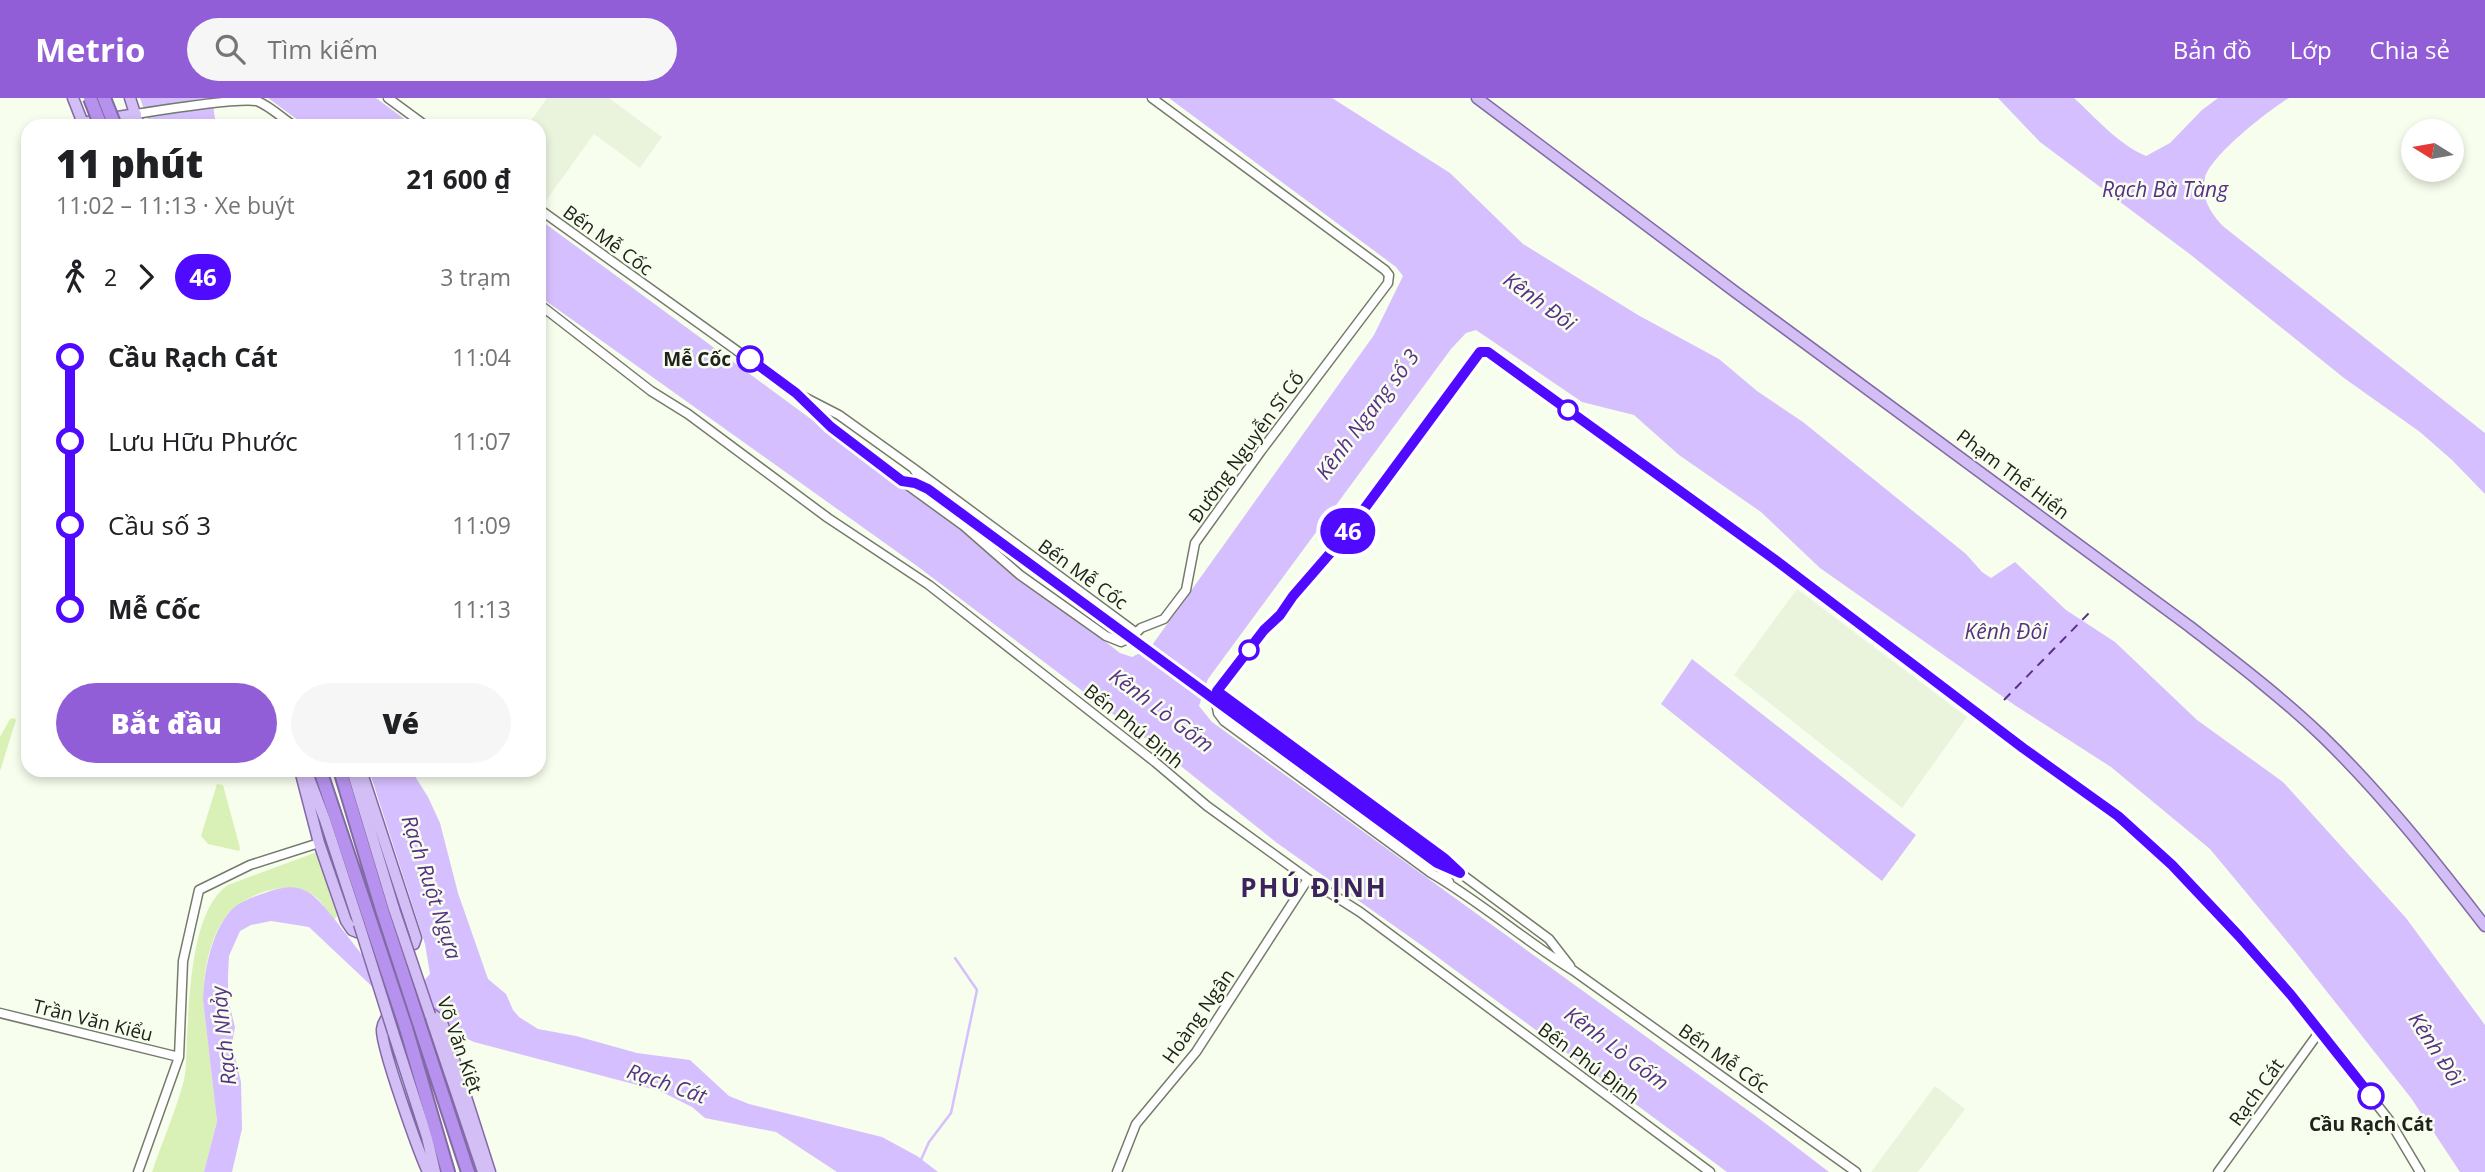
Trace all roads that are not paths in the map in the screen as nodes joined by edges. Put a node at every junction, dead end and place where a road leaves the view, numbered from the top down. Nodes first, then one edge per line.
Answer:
1 (73, 98) edge
2 (90, 98) edge
3 (104, 98) edge
4 (113, 98) edge
5 (130, 98) edge
6 (388, 98) edge
7 (1152, 98) edge
8 (1477, 98) edge
9 (230, 99) edge
10 (139, 114) junction
11 (81, 119) edge
12 (98, 119) edge
13 (111, 119) edge
14 (112, 119) edge
15 (120, 119) edge
16 (139, 119) edge
17 (283, 119) edge
18 (416, 119) edge
19 (546, 214) edge
20 (546, 309) edge
21 (796, 393) junction
22 (839, 415) junction
23 (831, 427) junction
24 (913, 468) junction
25 (902, 481) junction
26 (928, 489) junction
27 (1135, 632) junction
28 (1217, 691) junction
29 (302, 777) edge
30 (309, 777) edge
31 (322, 777) edge
32 (342, 777) edge
33 (354, 777) edge
34 (363, 777) edge
35 (319, 843) junction
36 (1437, 863) junction
37 (1460, 873) junction
38 (1308, 879) junction
39 (1451, 884) junction
40 (389, 911) junction
41 (1517, 915) junction
42 (365, 923) junction
43 (1509, 926) junction
44 (2485, 926) edge
45 (1574, 971) junction
46 (0, 1013) edge
47 (424, 1019) junction
48 (2320, 1031) junction
49 (179, 1057) junction
50 (138, 1172) edge
51 (428, 1172) edge
52 (435, 1172) edge
53 (448, 1172) edge
54 (468, 1172) edge
55 (483, 1172) edge
56 (490, 1172) edge
57 (1117, 1172) edge
58 (1710, 1172) edge
59 (1856, 1172) edge
60 (2218, 1172) edge
61 (2420, 1172) edge

1 - 11 main road
2 - 12 highway, bridge
3 - 14 highway, bridge
4 - 15 highway
5 - 10 main road
6 - 18 street
7 - 27 street, Đường Nguyễn Sĩ Cố
8 - 44 main road, Phạm Thế Hiển
9 - 10 street
9 - 17 street
10 - 13 main road
10 - 16 main road
19 - 21 street, Bến Mễ Cốc
20 - 38 street, Bến Phú Định
21 - 22 street, Bến Mễ Cốc
21 - 23 street, Bến Mễ Cốc
22 - 23 street
22 - 24 street, Bến Mễ Cốc
23 - 25 street, Bến Mễ Cốc
24 - 26 street, Bến Mễ Cốc
24 - 27 street, Bến Mễ Cốc
25 - 26 street, Bến Mễ Cốc
25 - 27 street, Bến Mễ Cốc
26 - 36 street, bridge
28 - 37 street, Bến Mễ Cốc
28 - 39 street, Bến Mễ Cốc
28 - 48 street
29 - 35 main road
30 - 42 main road
31 - 42 highway
32 - 40 highway, Võ Văn Kiệt
33 - 40 main road, Võ Văn Kiệt
34 - 35 main road
35 - 49 street
36 - 37 street, Bến Mễ Cốc
36 - 39 street, Bến Mễ Cốc
37 - 41 street, Bến Mễ Cốc
38 - 57 street, Hoàng Ngân
38 - 58 street, Bến Phú Định
39 - 43 street, Bến Mễ Cốc
40 - 47 highway, Võ Văn Kiệt, bridge
41 - 43 street
41 - 45 street, Bến Mễ Cốc
42 - 52 main road, bridge
42 - 53 highway, bridge
43 - 45 street, Bến Mễ Cốc
45 - 59 street, Bến Mễ Cốc
46 - 49 street, Trần Văn Kiểu
47 - 54 highway, Võ Văn Kiệt
47 - 55 main road, Võ Văn Kiệt
48 - 60 street, Rạch Cát
48 - 61 street
49 - 50 street
51 - 56 main road

